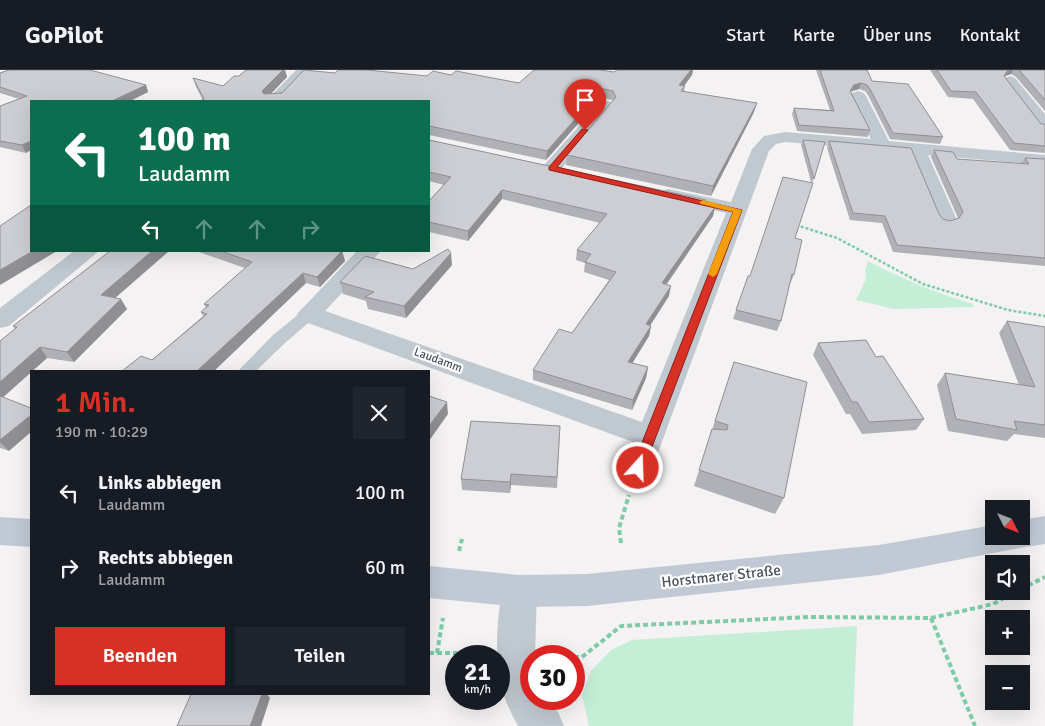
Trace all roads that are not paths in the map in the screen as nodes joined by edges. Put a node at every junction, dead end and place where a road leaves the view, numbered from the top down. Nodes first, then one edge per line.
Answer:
1 (304, 70) edge
2 (1010, 81) edge
3 (858, 96) dead end
4 (275, 100) edge
5 (581, 101) edge
6 (1045, 126) edge
7 (883, 146) junction
8 (917, 150) junction
9 (1045, 160) edge
10 (533, 164) edge
11 (552, 168) junction
12 (571, 172) edge
13 (654, 191) edge
14 (738, 210) junction
15 (948, 220) edge
16 (87, 252) edge
17 (369, 252) edge
18 (309, 314) junction
19 (0, 320) edge
20 (247, 370) edge
21 (649, 436) junction
22 (638, 468) road end
23 (1045, 530) edge
24 (0, 531) edge
25 (1030, 532) edge
26 (30, 534) edge
27 (985, 541) edge
28 (519, 591) junction
29 (437, 596) edge
30 (534, 723) edge

1 - 4 street
2 - 6 street
3 - 7 street
5 - 11 street
7 - 8 street
7 - 14 street
8 - 9 street
8 - 15 street
10 - 11 street
11 - 12 street
13 - 14 street
14 - 21 street
16 - 19 street
17 - 18 street
18 - 20 lane
18 - 21 street, Laudamm
21 - 22 street
23 - 25 main road
24 - 26 main road
27 - 28 main road, Horstmarer Straße
28 - 29 main road, Horstmarer Straße
28 - 30 street

